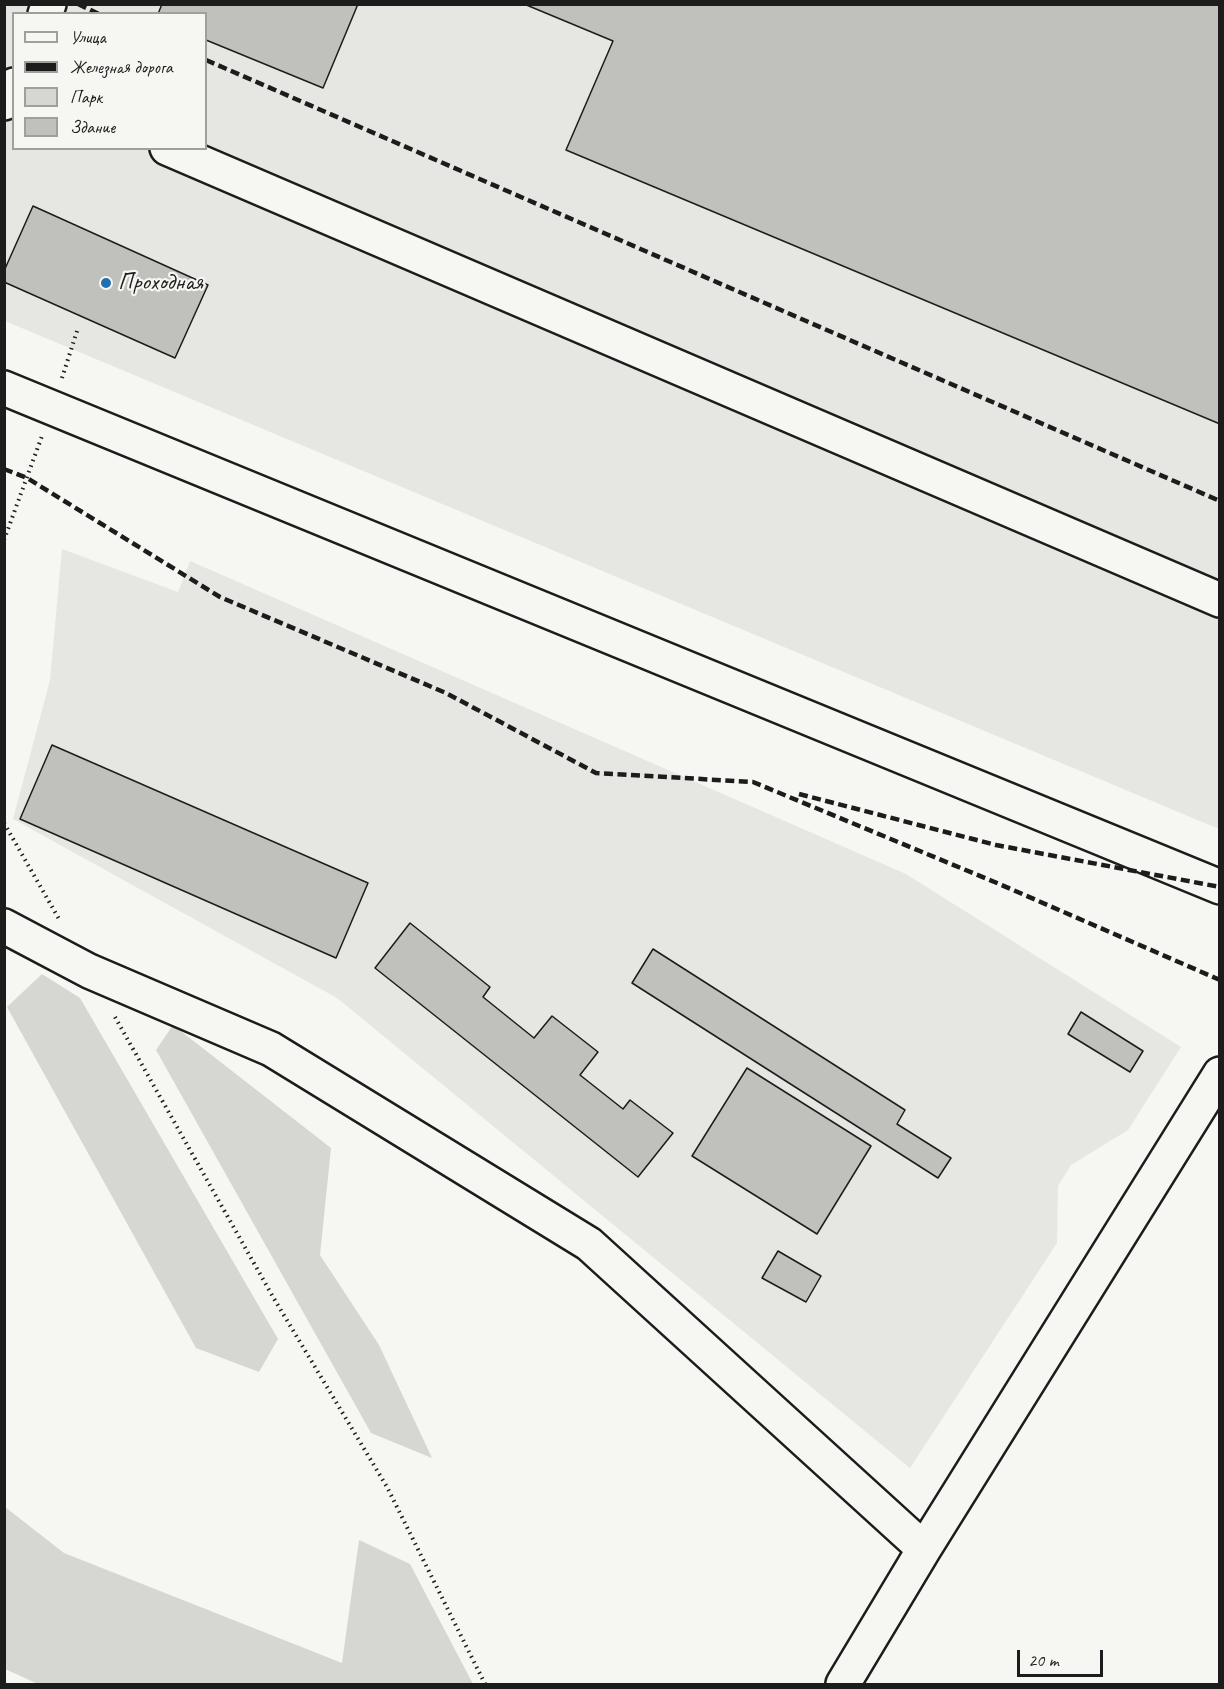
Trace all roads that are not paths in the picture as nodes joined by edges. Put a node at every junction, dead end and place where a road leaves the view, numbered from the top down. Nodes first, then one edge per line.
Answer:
1 (12, 88) edge
2 (4, 103) edge
3 (172, 150) edge
4 (4, 388) edge
5 (1220, 600) edge
6 (1220, 887) edge
7 (4, 926) edge
8 (1218, 1081) edge
9 (924, 1549) junction
10 (843, 1684) edge

1 - 2 street
3 - 5 street
4 - 6 street
7 - 9 street
8 - 9 street
9 - 10 street

